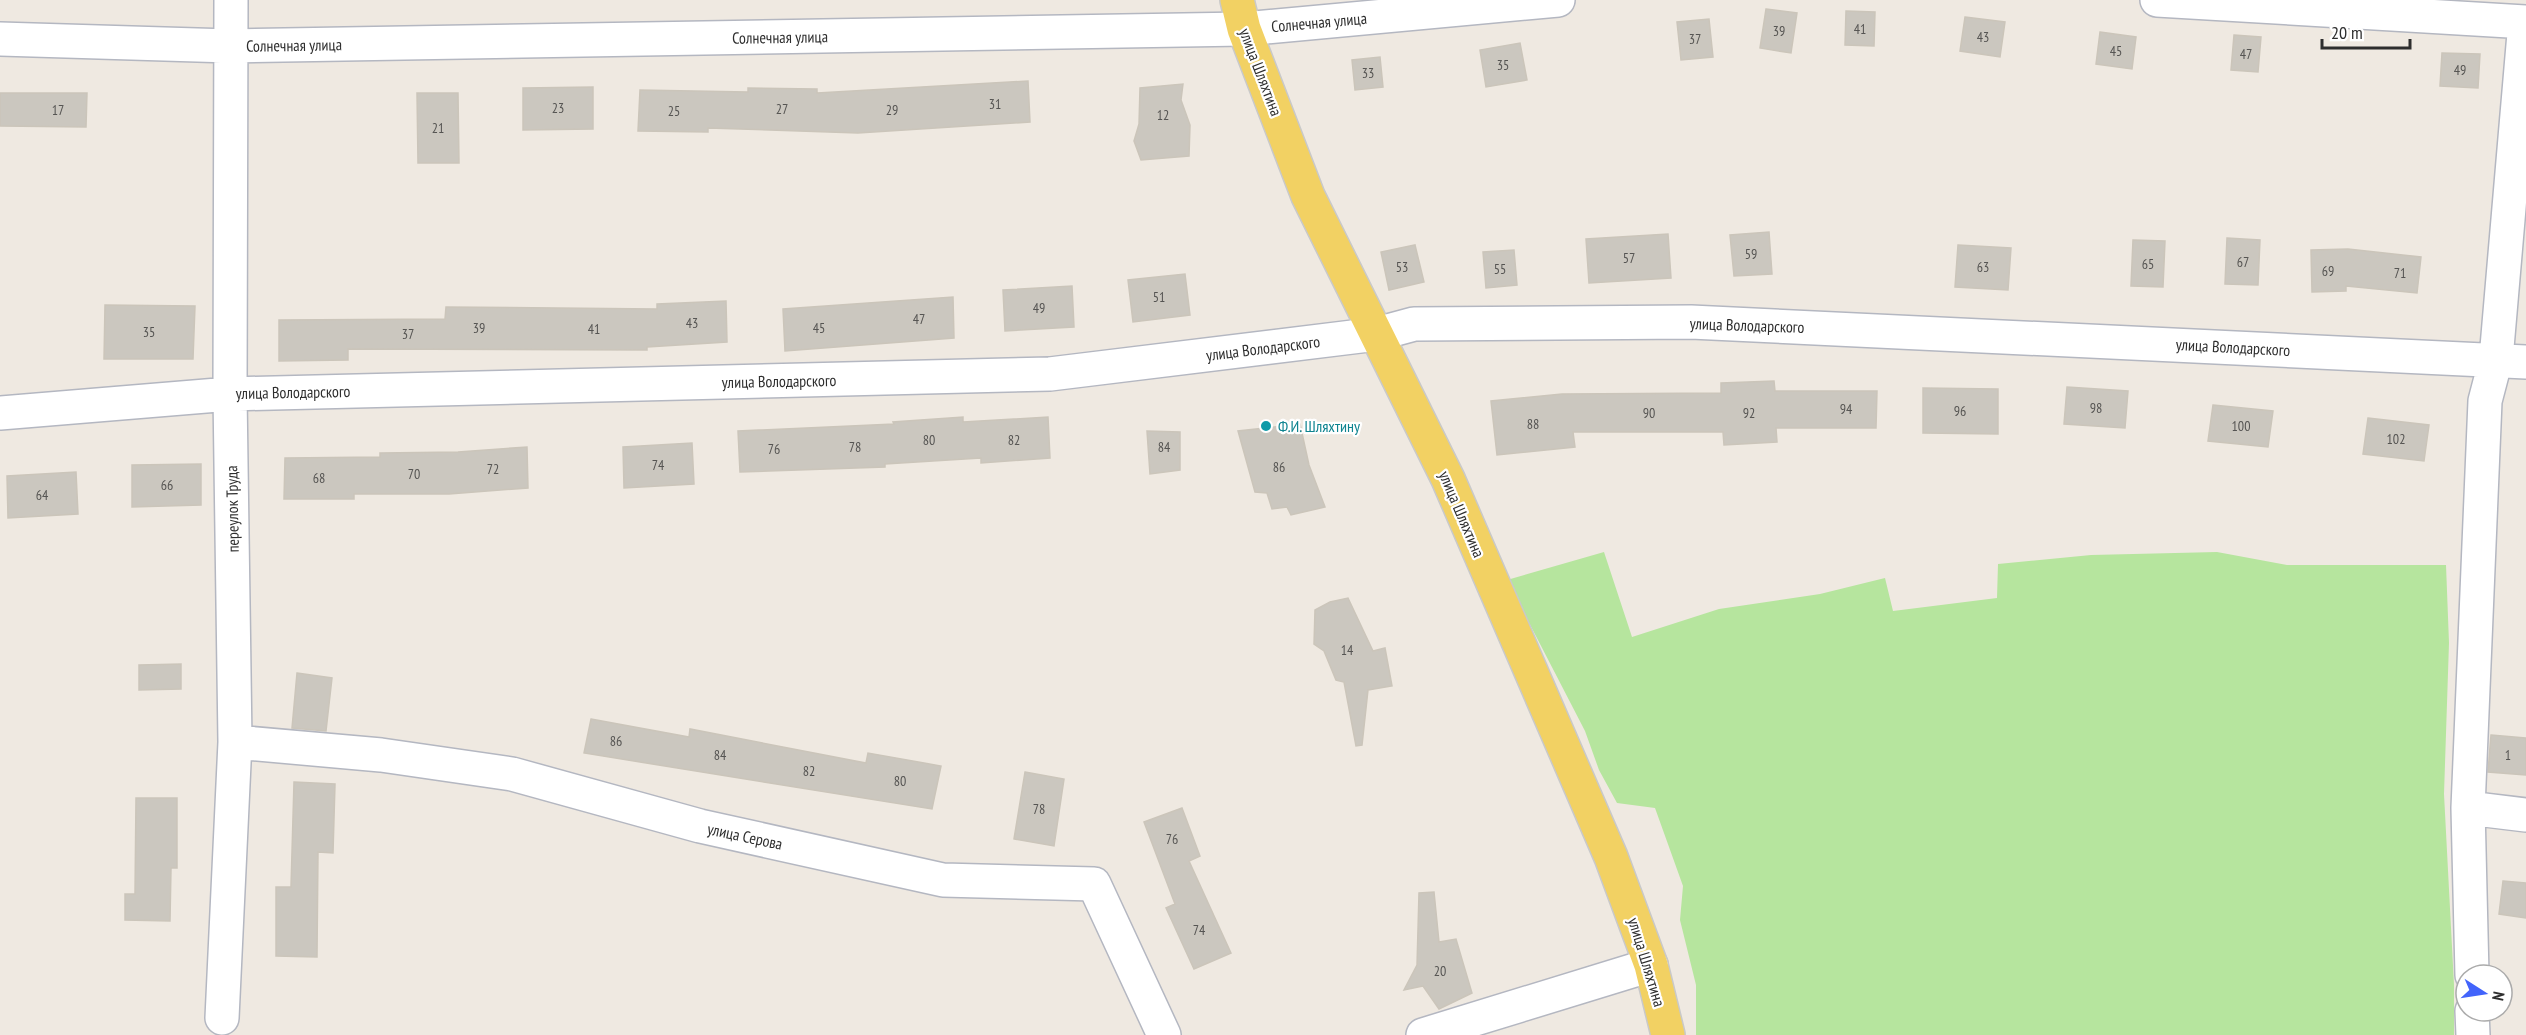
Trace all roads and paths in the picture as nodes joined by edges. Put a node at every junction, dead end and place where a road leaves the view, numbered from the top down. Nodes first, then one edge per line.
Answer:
1 (231, 0) edge
2 (1558, 0) edge
3 (2157, 0) edge
4 (2286, 4) edge
5 (1240, 15) edge
6 (2525, 22) edge
7 (0, 39) edge
8 (230, 46) junction
9 (1377, 334) junction
10 (2511, 360) edge
11 (230, 394) junction
12 (0, 413) edge
13 (235, 742) junction
14 (2468, 808) junction
15 (2526, 815) edge
16 (2472, 963) edge
17 (1651, 964) junction
18 (222, 1018) dead end
19 (1164, 1035) edge
20 (1423, 1035) edge
21 (1668, 1035) edge

1 - 8 street, переулок Труда
2 - 5 street, Солнечная улица
3 - 4 street
4 - 6 street
5 - 8 street, Солнечная улица
5 - 9 main road, улица Шляхтина
6 - 10 street
7 - 8 street, Солнечная улица
8 - 11 street, переулок Труда
9 - 10 street, улица Володарского
9 - 11 street, улица Володарского
9 - 17 main road, улица Шляхтина
10 - 14 street
11 - 12 street, улица Володарского
11 - 13 street, переулок Труда
13 - 18 street, переулок Труда
13 - 19 street, улица Серова
14 - 15 street
14 - 16 street
17 - 20 street
17 - 21 main road, улица Шляхтина

